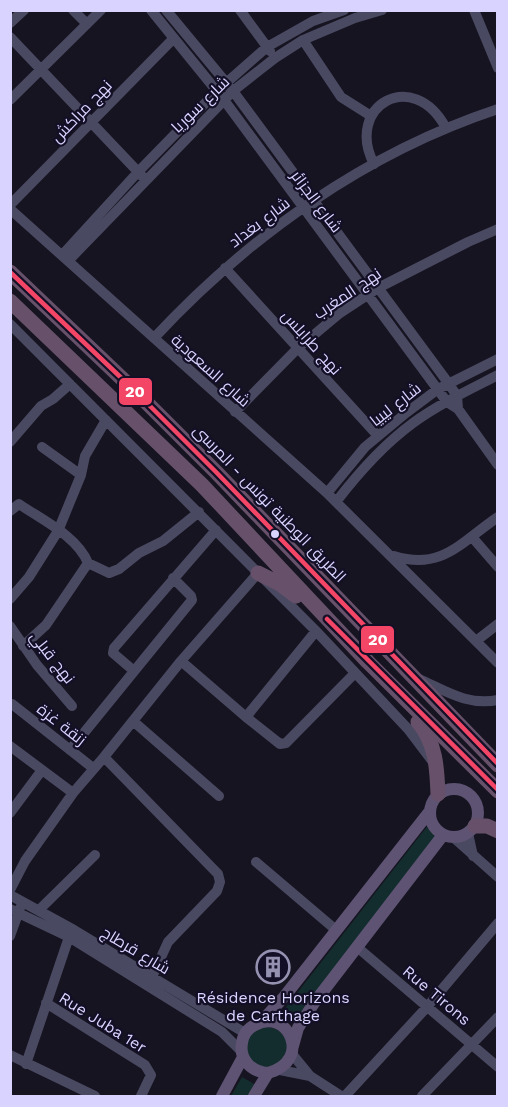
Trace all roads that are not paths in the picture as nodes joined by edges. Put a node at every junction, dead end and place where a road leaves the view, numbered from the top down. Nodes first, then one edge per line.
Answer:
1 (24, 10) edge
2 (73, 10) edge
3 (101, 10) edge
4 (151, 10) edge
5 (166, 10) edge
6 (240, 10) edge
7 (306, 10) edge
8 (344, 10) edge
9 (382, 10) edge
10 (474, 10) edge
11 (313, 21) junction
12 (10, 23) edge
13 (87, 24) junction
14 (10, 37) edge
15 (174, 38) junction
16 (303, 40) junction
17 (267, 47) junction
18 (275, 58) junction
19 (498, 68) edge
20 (42, 71) junction
21 (230, 87) junction
22 (220, 96) junction
23 (10, 100) edge
24 (498, 109) edge
25 (370, 116) junction
26 (90, 122) junction
27 (446, 128) junction
28 (374, 164) junction
29 (141, 176) junction
30 (314, 201) junction
31 (10, 207) edge
32 (303, 208) junction
33 (498, 229) edge
34 (66, 257) junction
35 (225, 268) junction
36 (10, 272) edge
37 (378, 288) junction
38 (368, 294) junction
39 (10, 301) edge
40 (13, 331) edge
41 (154, 338) junction
42 (297, 349) junction
43 (498, 359) edge
44 (498, 375) edge
45 (70, 384) junction
46 (444, 387) junction
47 (452, 399) junction
48 (235, 412) junction
49 (106, 420) junction
50 (378, 436) junction
51 (10, 442) edge
52 (42, 447) dead end
53 (498, 465) edge
54 (81, 476) junction
55 (327, 494) junction
56 (336, 502) junction
57 (10, 511) edge
58 (199, 512) junction
59 (498, 518) edge
60 (216, 530) junction
61 (58, 531) junction
62 (472, 537) junction
63 (391, 555) junction
64 (88, 563) junction
65 (498, 567) edge
66 (258, 573) junction
67 (173, 578) junction
68 (10, 599) edge
69 (330, 622) junction
70 (498, 624) edge
71 (10, 626) edge
72 (316, 631) junction
73 (476, 641) junction
74 (23, 646) junction
75 (181, 661) junction
76 (368, 662) junction
77 (498, 663) edge
78 (134, 671) junction
79 (355, 673) junction
80 (412, 675) junction
81 (498, 700) edge
82 (12, 704) edge
83 (72, 706) dead end
84 (246, 717) junction
85 (133, 721) junction
86 (10, 746) edge
87 (70, 750) junction
88 (104, 757) junction
89 (498, 765) edge
90 (93, 768) junction
91 (437, 768) junction
92 (42, 770) junction
93 (498, 791) edge
94 (73, 793) junction
95 (438, 794) junction
96 (219, 795) dead end
97 (430, 811) junction
98 (10, 813) edge
99 (471, 830) junction
100 (498, 831) edge
101 (448, 836) junction
102 (95, 855) dead end
103 (473, 856) junction
104 (256, 862) dead end
105 (498, 877) edge
106 (10, 890) edge
107 (10, 895) edge
108 (23, 902) junction
109 (39, 910) junction
110 (14, 911) edge
111 (498, 923) edge
112 (336, 930) junction
113 (10, 936) edge
114 (69, 937) junction
115 (357, 947) junction
116 (152, 977) junction
117 (46, 1004) junction
118 (427, 1007) junction
119 (498, 1017) edge
120 (261, 1022) junction
121 (245, 1033) junction
122 (472, 1045) junction
123 (293, 1050) junction
124 (242, 1054) junction
125 (10, 1055) edge
126 (26, 1064) junction
127 (498, 1067) edge
128 (274, 1071) junction
129 (310, 1076) junction
130 (95, 1096) edge
131 (141, 1096) edge
132 (222, 1096) edge
133 (254, 1096) edge
134 (343, 1096) edge
135 (422, 1096) edge

1 - 12 street
2 - 13 street
3 - 13 street
4 - 15 street, شارع الجزائر
5 - 21 street, شارع الجزائر
6 - 17 street
7 - 11 street
8 - 11 street, شارع سوريا
9 - 16 street, شارع سوريا
10 - 19 street
11 - 17 street, شارع سوريا
13 - 20 street
14 - 20 street
15 - 22 street, شارع الجزائر
15 - 26 street, نهج مراكش
16 - 18 street, شارع سوريا
16 - 25 street
17 - 18 street
17 - 21 street, شارع سوريا
18 - 21 street, شارع سوريا
20 - 23 street
20 - 26 street
21 - 22 street, شارع سوريا
21 - 30 street, شارع الجزائر
22 - 29 street, شارع سوريا
22 - 32 street, شارع الجزائر
24 - 27 street, شارع بغداد
25 - 27 street
25 - 28 street
26 - 29 street
26 - 31 street, نهج مراكش
27 - 28 street, شارع بغداد
28 - 30 street, شارع بغداد
29 - 34 street, شارع سوريا
30 - 32 street, شارع بغداد
30 - 37 street, شارع الجزائر
31 - 34 street, شارع السعودية
32 - 35 street, شارع بغداد
32 - 38 street, شارع الجزائر
33 - 37 street, نهج المغرب
34 - 41 street, شارع السعودية
35 - 41 street, شارع بغداد
35 - 42 street, نهج طرابلس
36 - 80 highway, الطريق الوطنية تونس - المرسى
37 - 38 street, نهج المغرب
37 - 46 street, شارع الجزائر
38 - 42 street, نهج المغرب
38 - 46 street, شارع الجزائر
39 - 69 highway
40 - 45 street
41 - 48 street, شارع السعودية
42 - 48 street, نهج المغرب
42 - 50 street, نهج طرابلس
43 - 46 street, شارع ليبيا
44 - 47 street, شارع ليبيا
45 - 49 street
45 - 51 street
46 - 47 street, شارع الجزائر
46 - 50 street, شارع ليبيا
47 - 53 street, شارع الجزائر
47 - 56 street, شارع ليبيا
48 - 55 street, شارع السعودية
49 - 54 street
49 - 58 street
50 - 55 street, شارع ليبيا
52 - 54 street
54 - 61 street
55 - 56 street, شارع السعودية
56 - 63 street, شارع السعودية
57 - 61 street
58 - 60 street
58 - 64 street
59 - 62 street
60 - 66 street
60 - 67 street
61 - 64 street
61 - 68 street
62 - 63 street
62 - 65 street
63 - 73 street, شارع السعودية
64 - 74 street
66 - 69 highway
66 - 72 street
66 - 75 street
67 - 78 street
67 - 78 street
69 - 76 highway
70 - 73 street
71 - 74 street, نهج قبلي
72 - 79 street
72 - 84 street
73 - 77 street, شارع السعودية
74 - 83 street, نهج قبلي
75 - 84 street
75 - 85 street
76 - 91 highway
76 - 93 highway
78 - 87 street
79 - 84 street
79 - 91 street
80 - 81 street
80 - 89 highway, الطريق الوطنية تونس - المرسى
82 - 87 street, زنقة غزة
85 - 88 street
85 - 96 street
86 - 92 street
87 - 90 street, زنقة غزة
88 - 90 street
88 - 116 street
90 - 94 street
91 - 95 highway
92 - 94 street
92 - 98 street
94 - 106 street
95 - 97 main road
95 - 99 main road
97 - 101 main road
97 - 112 main road
99 - 100 highway
99 - 101 main road
99 - 103 street
101 - 103 street
101 - 115 main road
102 - 109 street
103 - 105 street
104 - 112 street
107 - 108 street, شارع قرطاج
108 - 109 street, شارع قرطاج
108 - 110 street
109 - 116 street, شارع قرطاج
110 - 113 street
110 - 114 street, شارع قرطاج
111 - 118 street
112 - 120 main road
114 - 117 street
114 - 124 street, شارع قرطاج
115 - 118 street, Rue Tirons
115 - 123 main road
116 - 121 street, شارع قرطاج
117 - 126 street
117 - 131 street, Rue Juba 1er
118 - 122 street, Rue Tirons
118 - 134 street
119 - 122 street
120 - 121 main road
120 - 123 main road
121 - 124 main road
122 - 127 street, Rue Tirons
122 - 135 street
123 - 128 main road
123 - 129 street
124 - 128 main road
124 - 132 main road
125 - 126 street
126 - 130 street
128 - 129 street
128 - 133 main road
129 - 134 street

